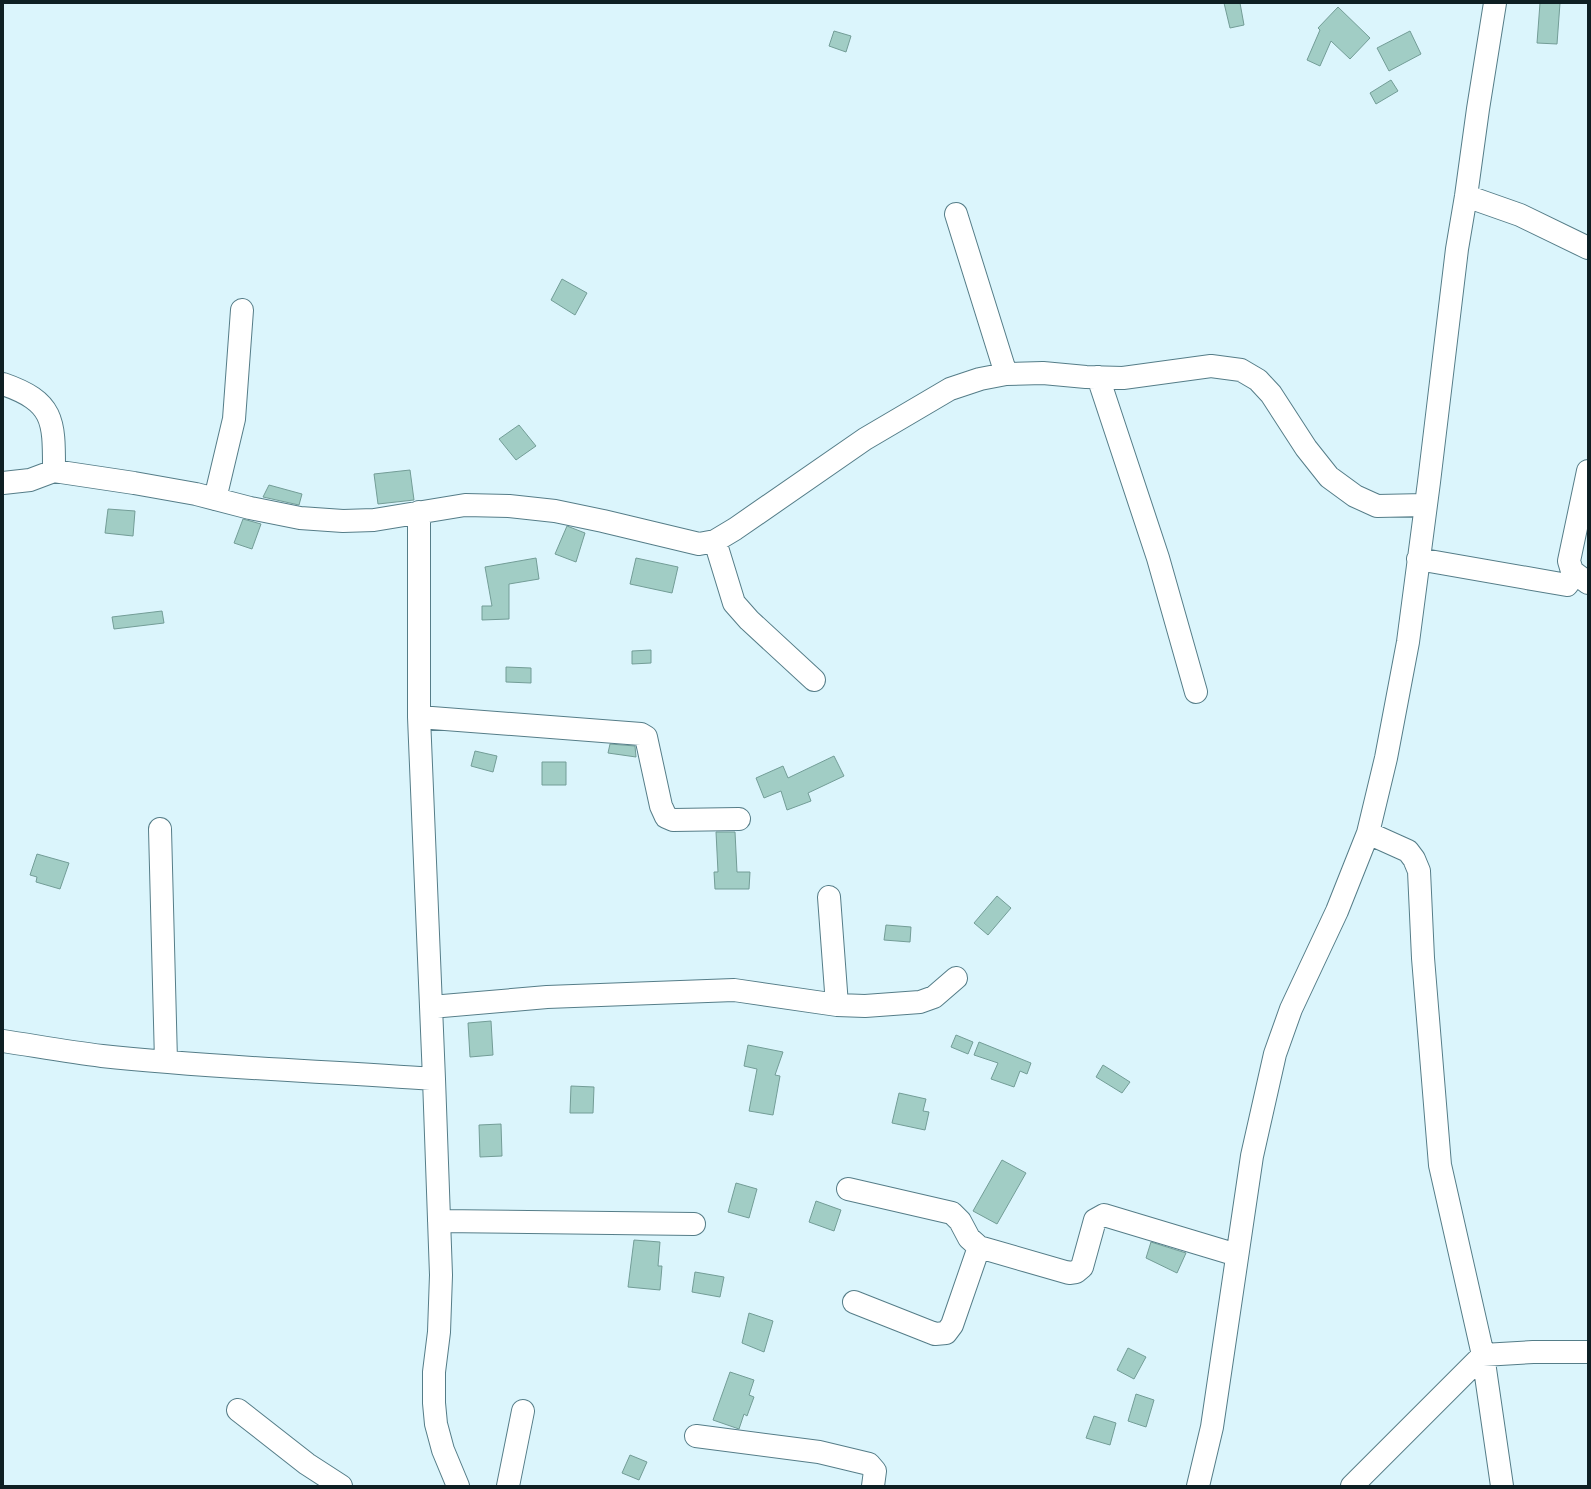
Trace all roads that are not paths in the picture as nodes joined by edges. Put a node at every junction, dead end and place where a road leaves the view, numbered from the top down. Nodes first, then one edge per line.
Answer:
1 (1495, 3) edge
2 (1466, 196) junction
3 (956, 214) dead end
4 (1588, 248) edge
5 (242, 310) dead end
6 (1006, 374) junction
7 (1098, 378) junction
8 (3, 384) edge
9 (54, 471) junction
10 (1588, 471) edge
11 (3, 483) edge
12 (215, 499) junction
13 (1425, 505) junction
14 (419, 512) junction
15 (715, 541) junction
16 (1418, 559) junction
17 (1581, 579) edge
18 (814, 680) dead end
19 (1196, 692) dead end
20 (419, 717) junction
21 (739, 819) dead end
22 (160, 829) dead end
23 (1368, 833) junction
24 (830, 897) dead end
25 (956, 978) dead end
26 (837, 1005) junction
27 (431, 1007) junction
28 (3, 1041) edge
29 (166, 1061) junction
30 (434, 1079) junction
31 (848, 1189) dead end
32 (439, 1221) junction
33 (694, 1224) dead end
34 (980, 1247) junction
35 (1237, 1255) junction
36 (854, 1302) dead end
37 (1588, 1352) edge
38 (1483, 1355) junction
39 (523, 1411) dead end
40 (696, 1436) dead end
41 (318, 1486) edge
42 (341, 1486) edge
43 (458, 1486) edge
44 (508, 1486) edge
45 (873, 1486) edge
46 (1198, 1486) edge
47 (1352, 1486) edge
48 (1502, 1486) edge

1 - 2 street
2 - 4 street
2 - 13 street
3 - 6 street
5 - 12 street
6 - 7 street
6 - 15 street
7 - 13 street
7 - 19 street
8 - 9 street
9 - 11 street
9 - 12 street
10 - 17 street
12 - 14 street
13 - 16 street
14 - 15 street
14 - 20 street
15 - 18 street
16 - 17 street
16 - 23 street
20 - 21 street
20 - 27 street
22 - 29 street
23 - 35 street
23 - 38 street
24 - 26 street
25 - 26 street
26 - 27 street
27 - 30 street
28 - 29 street
29 - 30 street
30 - 32 street
31 - 34 street
32 - 33 street
32 - 43 street
34 - 35 street
34 - 36 street
35 - 46 street
37 - 38 street
38 - 47 street
38 - 48 street
39 - 44 street
40 - 45 street
41 - 42 street

